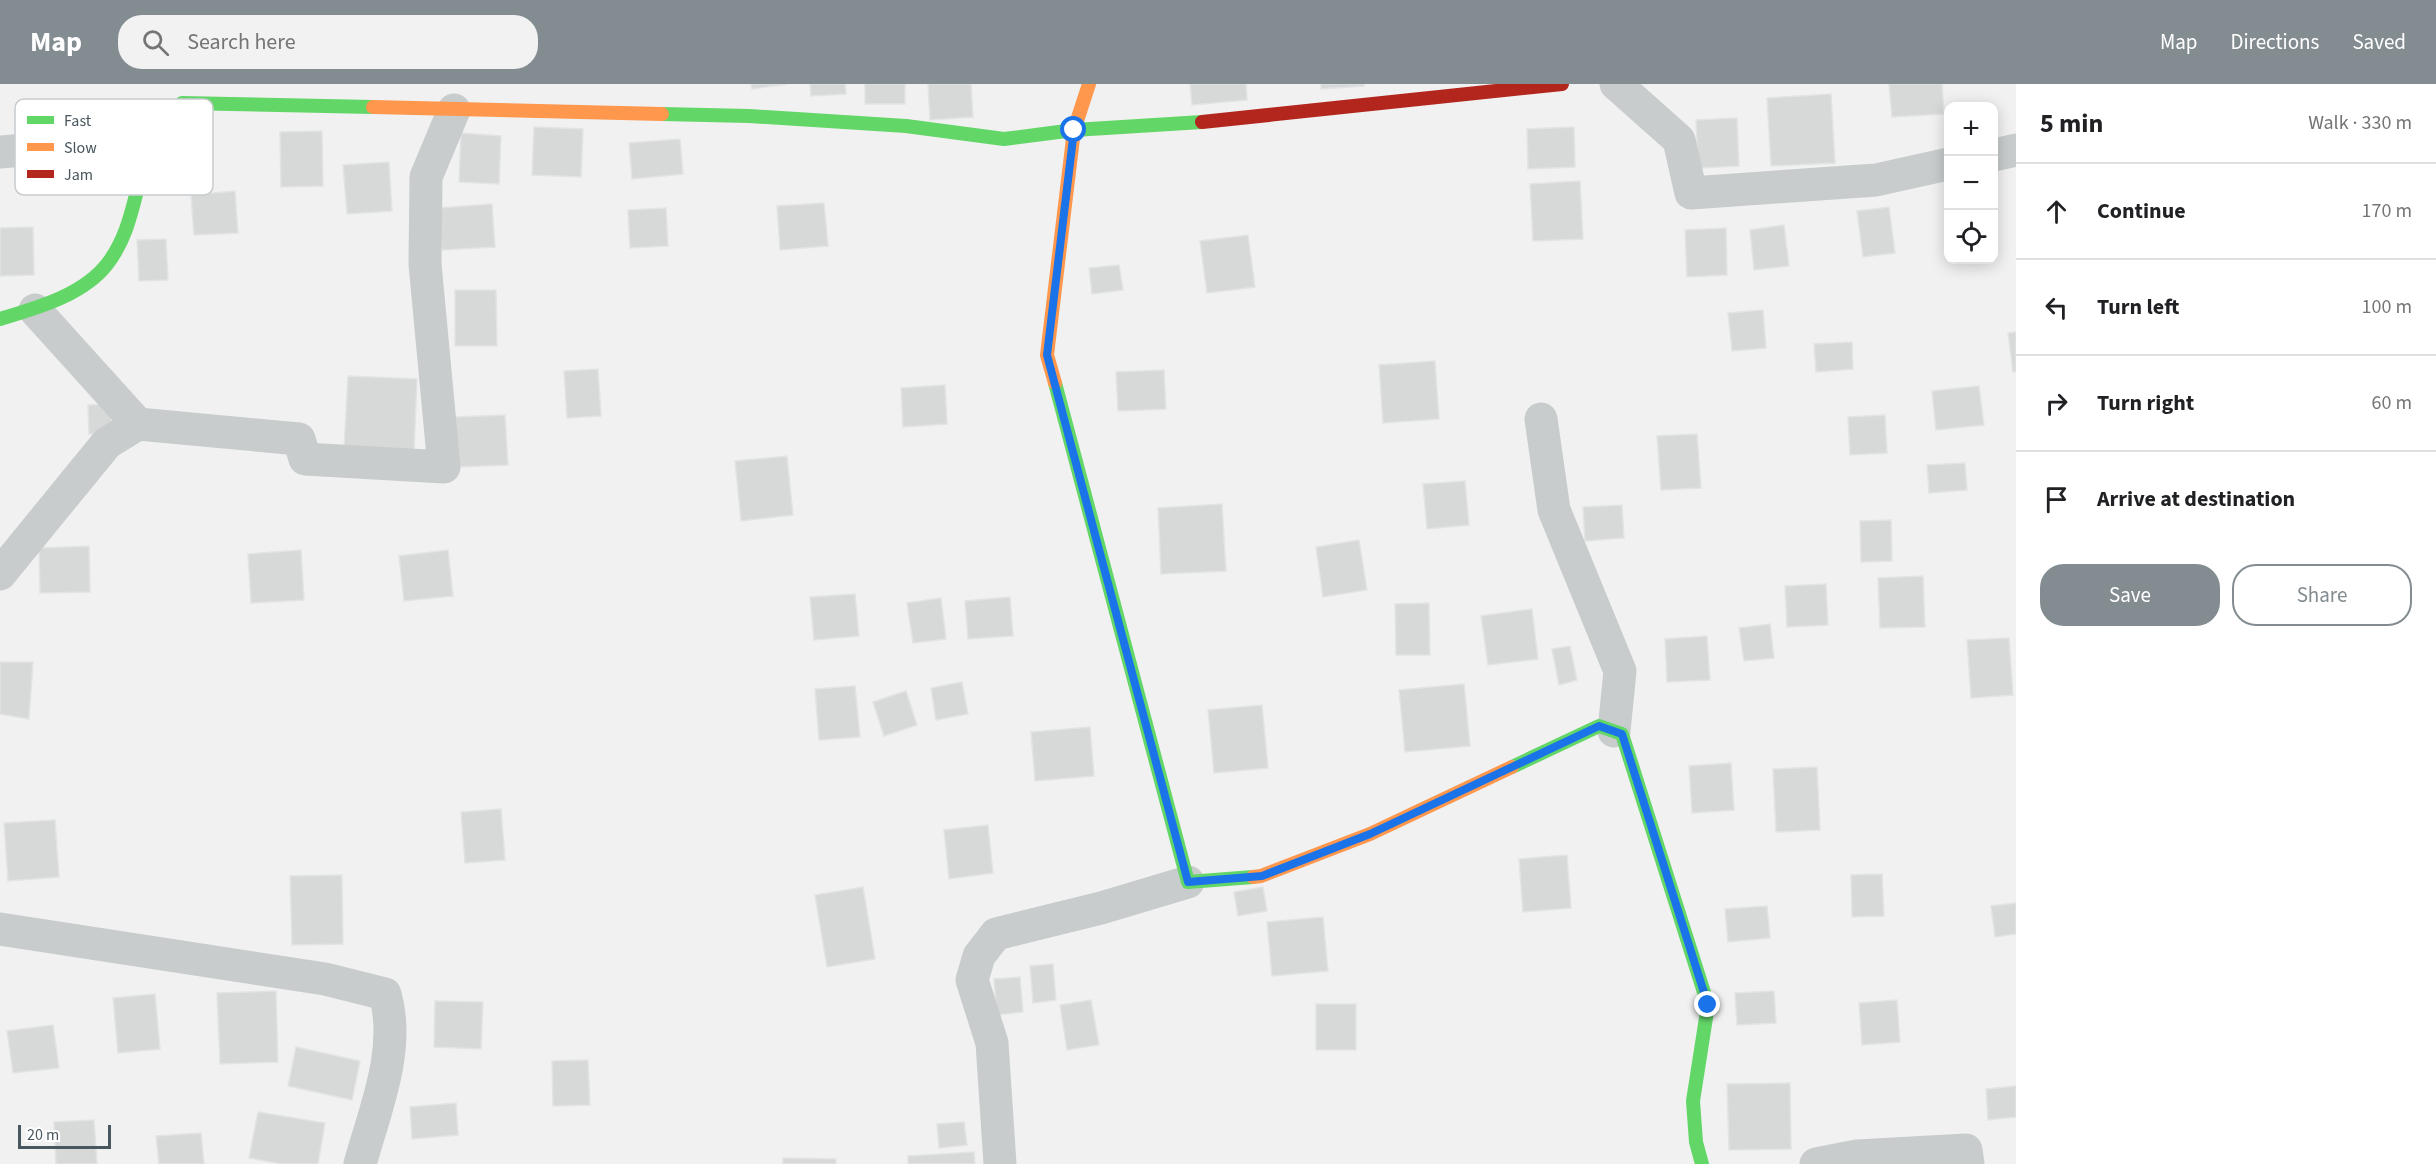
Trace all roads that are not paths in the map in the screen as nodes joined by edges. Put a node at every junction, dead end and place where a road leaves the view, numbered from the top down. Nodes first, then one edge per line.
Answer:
1 (1089, 84) edge
2 (1562, 84) edge
3 (1616, 84) edge
4 (213, 104) edge
5 (454, 110) junction
6 (1074, 130) junction
7 (2016, 150) edge
8 (15, 151) edge
9 (0, 152) edge
10 (1998, 154) edge
11 (1944, 165) edge
12 (134, 195) edge
13 (35, 310) junction
14 (0, 320) edge
15 (1541, 419) dead end
16 (138, 424) junction
17 (0, 574) edge
18 (1614, 731) junction
19 (1188, 882) junction
20 (0, 928) edge
21 (360, 1164) edge
22 (1000, 1164) edge
23 (1702, 1164) edge
24 (1816, 1164) edge
25 (1968, 1164) edge

1 - 6 street
2 - 6 street
3 - 11 street
4 - 5 street
5 - 6 street
5 - 16 street
6 - 19 street
7 - 10 street
8 - 9 street
12 - 13 street
13 - 14 street
13 - 16 street
15 - 18 street
16 - 17 street
18 - 19 street
18 - 23 street
19 - 22 street
20 - 21 street
24 - 25 street

